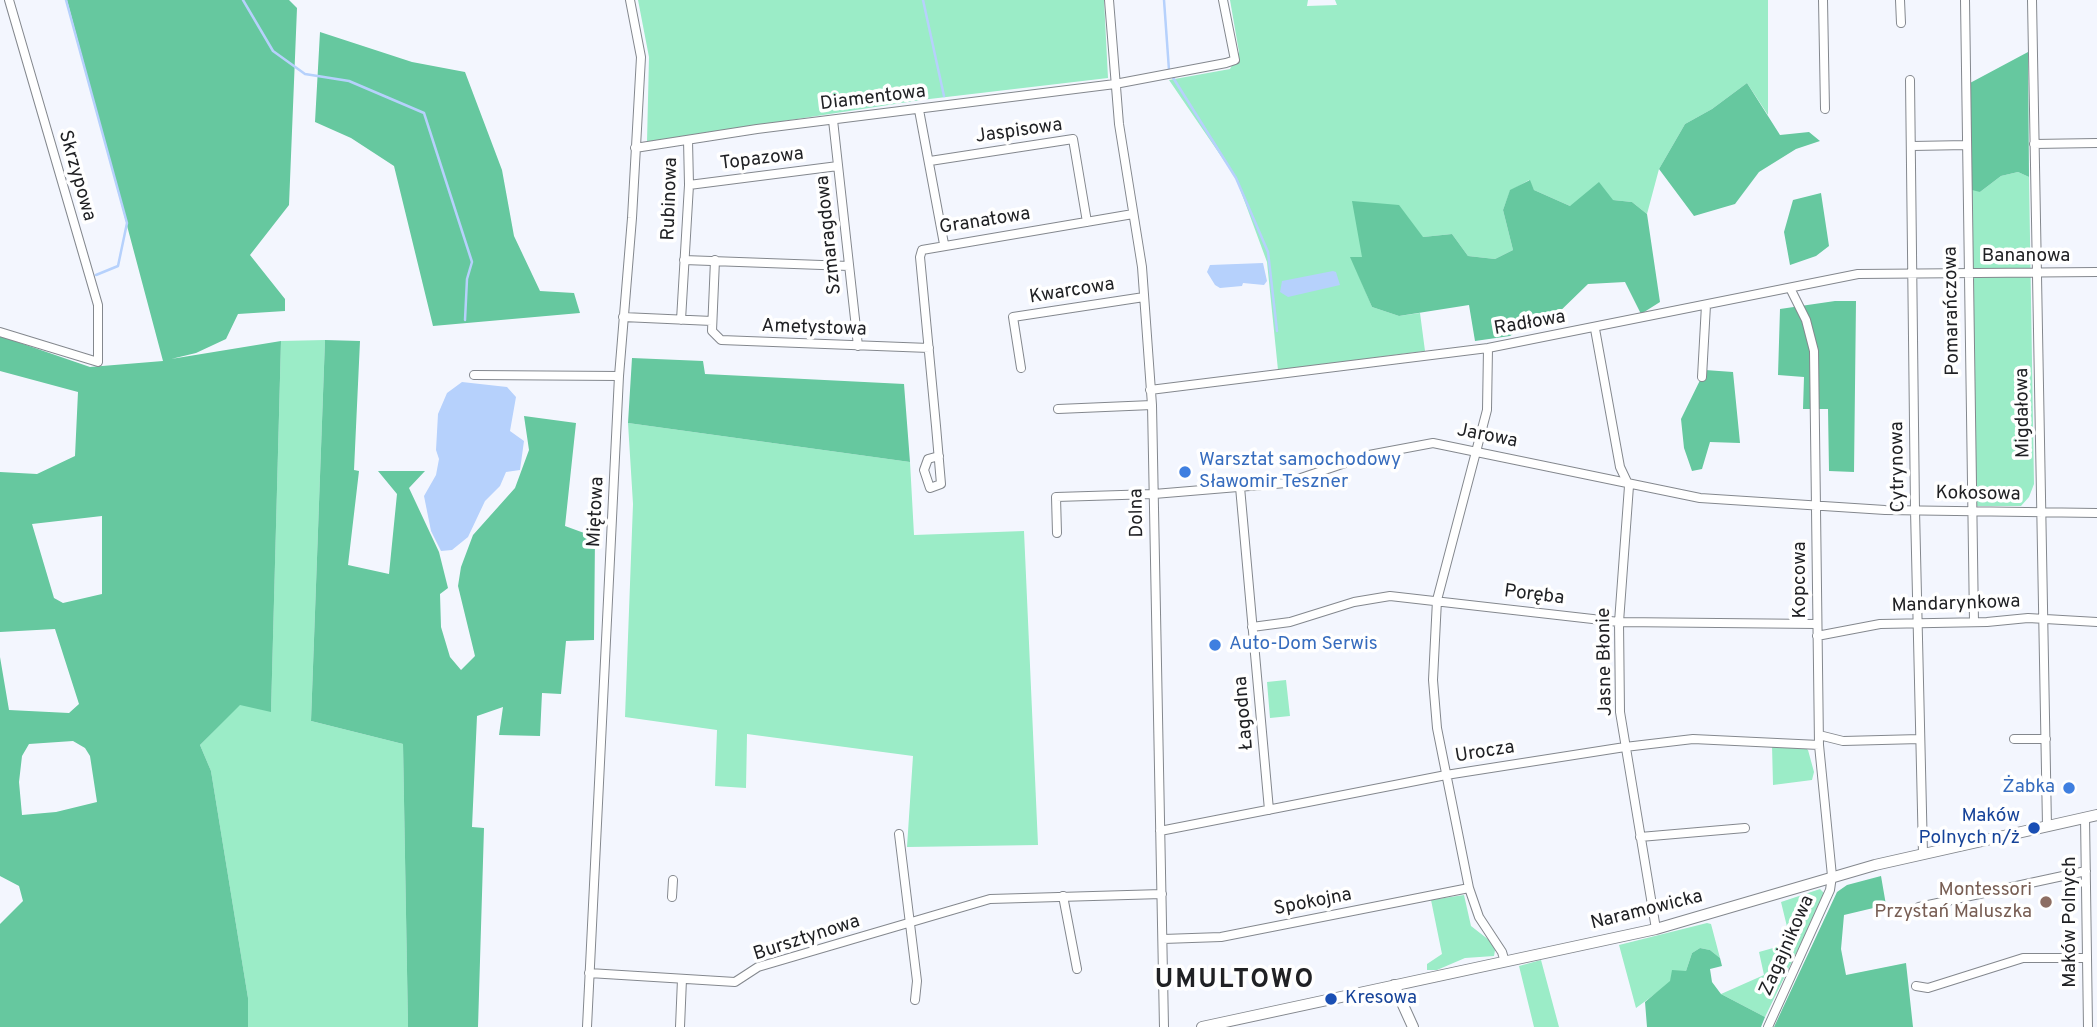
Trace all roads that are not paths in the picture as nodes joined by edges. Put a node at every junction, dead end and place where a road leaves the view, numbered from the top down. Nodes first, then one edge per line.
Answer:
1 (9, 0) edge
2 (630, 0) edge
3 (1109, 0) edge
4 (1223, 0) edge
5 (1823, 0) edge
6 (1900, 0) edge
7 (1965, 0) edge
8 (2032, 0) edge
9 (1900, 23) dead end
10 (1910, 80) dead end
11 (1115, 84) junction
12 (1825, 109) dead end
13 (919, 110) junction
14 (833, 120) junction
15 (688, 140) junction
16 (2097, 143) edge
17 (2034, 144) junction
18 (1967, 145) junction
19 (1912, 146) junction
20 (635, 148) junction
21 (930, 161) junction
22 (838, 166) junction
23 (689, 185) junction
24 (1133, 214) junction
25 (1087, 222) junction
26 (944, 244) junction
27 (684, 260) junction
28 (715, 260) junction
29 (849, 266) junction
30 (2036, 272) junction
31 (2097, 272) edge
32 (1912, 273) junction
33 (1969, 273) junction
34 (1790, 288) junction
35 (1144, 297) junction
36 (1706, 305) junction
37 (623, 317) junction
38 (681, 320) junction
39 (712, 321) junction
40 (1595, 329) junction
41 (0, 332) edge
42 (858, 346) junction
43 (929, 348) junction
44 (1488, 348) junction
45 (1021, 368) dead end
46 (474, 375) dead end
47 (619, 376) junction
48 (1702, 377) dead end
49 (1150, 390) junction
50 (1152, 405) junction
51 (1058, 409) dead end
52 (1478, 451) junction
53 (939, 456) dead end
54 (1629, 486) junction
55 (1240, 487) junction
56 (1154, 494) junction
57 (1817, 507) junction
58 (1915, 510) junction
59 (2042, 511) junction
60 (1971, 512) junction
61 (2097, 513) edge
62 (1057, 533) dead end
63 (1437, 600) junction
64 (2044, 621) junction
65 (1619, 622) junction
66 (1973, 622) junction
67 (2097, 622) edge
68 (1917, 623) junction
69 (1817, 624) junction
70 (1252, 627) junction
71 (1817, 636) junction
72 (2046, 738) junction
73 (1920, 739) junction
74 (2014, 739) dead end
75 (1819, 740) junction
76 (1625, 747) junction
77 (1446, 775) junction
78 (1269, 810) junction
79 (2097, 815) edge
80 (2085, 817) junction
81 (2047, 826) junction
82 (1745, 828) dead end
83 (1160, 831) junction
84 (899, 834) dead end
85 (1640, 837) junction
86 (1923, 854) junction
87 (2085, 871) junction
88 (1832, 876) junction
89 (673, 880) dead end
90 (1469, 888) junction
91 (1162, 894) junction
92 (1063, 896) junction
93 (672, 897) dead end
94 (1919, 907) dead end
95 (909, 922) junction
96 (1656, 929) junction
97 (1163, 939) junction
98 (2087, 958) junction
99 (1504, 962) junction
100 (1077, 970) dead end
101 (589, 973) junction
102 (682, 979) junction
103 (1394, 985) junction
104 (1916, 986) dead end
105 (915, 1000) dead end
106 (587, 1027) edge
107 (680, 1027) edge
108 (1164, 1027) edge
109 (1202, 1027) edge
110 (1413, 1027) edge
111 (1768, 1027) edge
112 (2088, 1027) edge

1 - 41 street, Skrzypowa
2 - 20 street, Miętowa
3 - 11 street, Dolna
4 - 11 street, Diamentowa
5 - 12 street
6 - 9 street
7 - 18 street, Pomarańczowa
8 - 17 street, Migdałowa
10 - 19 street, Cytrynowa
11 - 13 street, Diamentowa
11 - 24 street, Dolna
13 - 14 street, Diamentowa
13 - 21 street
14 - 15 street, Diamentowa
14 - 22 street, Szmaragdowa
15 - 20 street, Diamentowa
15 - 23 street, Rubinowa
16 - 17 street
17 - 30 street, Migdałowa
18 - 19 street
18 - 33 street, Pomarańczowa
19 - 32 street, Cytrynowa
20 - 37 street, Miętowa
21 - 25 street, Jaspisowa
21 - 26 street
22 - 23 street, Topazowa
22 - 29 street, Szmaragdowa
23 - 27 street, Rubinowa
24 - 25 street, Granatowa
24 - 35 street, Dolna
25 - 26 street, Granatowa
26 - 43 street, Granatowa
27 - 28 street, Rubinowa
27 - 38 street, Rubinowa
28 - 29 street, Rubinowa
28 - 39 street
29 - 42 street, Szmaragdowa
30 - 31 street, Bananowa
30 - 33 street, Bananowa
30 - 59 street, Migdałowa
32 - 33 street, Bananowa
32 - 34 street, Radłowa
32 - 58 street, Cytrynowa
33 - 60 street, Pomarańczowa
34 - 36 street, Radłowa
34 - 57 street, Kopcowa
35 - 45 street, Kwarcowa
35 - 49 street, Dolna
36 - 40 street, Radłowa
36 - 48 street
37 - 38 street
37 - 47 street, Miętowa
38 - 39 street
39 - 42 street, Ametystowa
40 - 44 street, Radłowa
40 - 54 street
42 - 43 street, Ametystowa
43 - 53 street, Granatowa
44 - 49 street, Radłowa
44 - 52 street
46 - 47 street
47 - 101 street, Miętowa
49 - 50 street, Dolna
50 - 51 street
50 - 56 street, Dolna
52 - 54 street, Jarowa
52 - 55 street, Jarowa
52 - 63 street
54 - 57 street, Jarowa
54 - 65 street, Jasne Błonie
55 - 56 street, Jarowa
55 - 70 street, Łagodna
56 - 62 street, Jarowa
56 - 83 street, Dolna
57 - 58 street, Kokosowa
57 - 69 street, Kopcowa
58 - 60 street, Kokosowa
58 - 68 street, Cytrynowa
59 - 60 street, Kokosowa
59 - 61 street, Kokosowa
59 - 64 street, Migdałowa
60 - 66 street, Pomarańczowa
63 - 65 street, Poręba
63 - 70 street, Poręba
63 - 77 street
64 - 66 street, Mandarynkowa
64 - 67 street, Mandarynkowa
64 - 72 street, Migdałowa
65 - 69 street, Poręba
65 - 76 street, Jasne Błonie
66 - 68 street, Mandarynkowa
68 - 71 street, Mandarynkowa
68 - 73 street, Cytrynowa
69 - 71 street, Kopcowa
70 - 78 street, Łagodna
71 - 75 street, Kopcowa
72 - 74 street
72 - 81 street, Migdałowa
73 - 75 street, Urocza
73 - 86 street, Cytrynowa
75 - 76 street, Urocza
75 - 88 street, Kopcowa
76 - 77 street, Urocza
76 - 85 street, Jasne Błonie
77 - 78 street, Urocza
77 - 90 street
78 - 83 street, Urocza
79 - 80 street, Naramowicka
80 - 81 street, Naramowicka
80 - 87 street, Maków Polnych
81 - 86 street, Naramowicka
82 - 85 street
83 - 91 street, Dolna
84 - 95 street
85 - 96 street, Jasne Błonie
86 - 88 street, Naramowicka
87 - 94 street
87 - 98 street, Maków Polnych
88 - 96 street, Naramowicka
88 - 111 street, Zagajnikowa
89 - 93 street
90 - 97 street, Spokojna
90 - 99 street
91 - 92 street, Bursztynowa
91 - 97 street, Dolna
92 - 95 street, Bursztynowa
92 - 100 street
95 - 102 street, Bursztynowa
95 - 105 street
96 - 99 street, Naramowicka
97 - 108 street, Dolna
98 - 104 street
98 - 112 street, Maków Polnych
99 - 103 street, Naramowicka
101 - 102 street, Bursztynowa
101 - 106 street, Miętowa
102 - 107 street
103 - 109 street, Naramowicka
103 - 110 street

